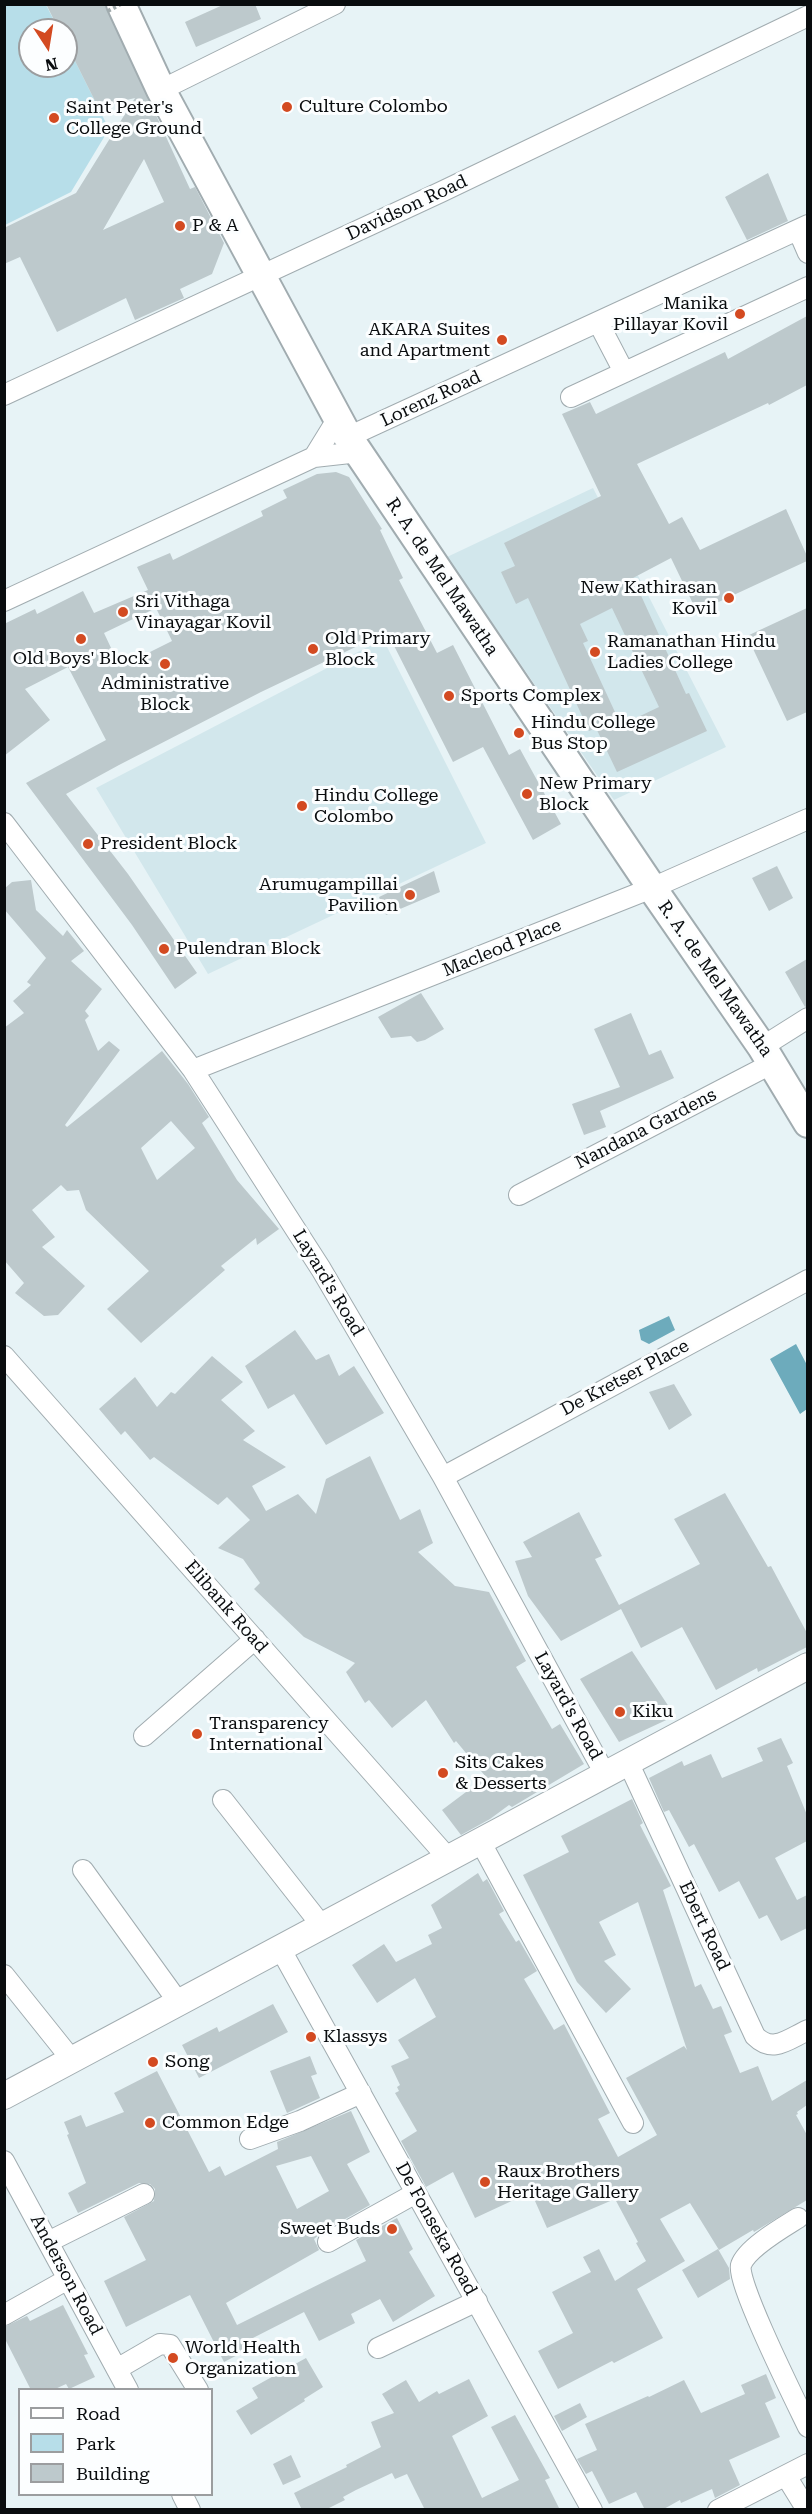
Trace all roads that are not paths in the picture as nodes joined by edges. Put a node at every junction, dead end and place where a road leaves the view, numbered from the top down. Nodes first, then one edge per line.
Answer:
1 (335, 4) edge
2 (116, 7) edge
3 (807, 16) edge
4 (161, 90) junction
5 (803, 228) edge
6 (807, 253) edge
7 (260, 276) junction
8 (807, 287) edge
9 (598, 322) junction
10 (624, 372) junction
11 (4, 395) edge
12 (571, 397) dead end
13 (349, 436) junction
14 (314, 457) junction
15 (4, 601) edge
16 (807, 819) edge
17 (4, 823) edge
18 (652, 888) junction
19 (807, 1018) edge
20 (767, 1055) junction
21 (194, 1070) junction
22 (807, 1123) edge
23 (519, 1195) dead end
24 (807, 1280) edge
25 (4, 1356) edge
26 (443, 1477) junction
27 (255, 1639) junction
28 (807, 1666) edge
29 (144, 1736) dead end
30 (628, 1762) junction
31 (605, 1774) junction
32 (223, 1800) dead end
33 (480, 1841) junction
34 (448, 1858) junction
35 (83, 1870) dead end
36 (322, 1926) junction
37 (280, 1948) junction
38 (4, 1975) edge
39 (179, 2003) junction
40 (807, 2030) edge
41 (72, 2060) junction
42 (361, 2092) junction
43 (4, 2096) edge
44 (633, 2123) dead end
45 (250, 2139) dead end
46 (4, 2161) edge
47 (416, 2193) junction
48 (144, 2194) dead end
49 (798, 2218) dead end
50 (48, 2242) junction
51 (328, 2242) dead end
52 (68, 2279) junction
53 (477, 2301) junction
54 (4, 2315) edge
55 (378, 2348) dead end
56 (117, 2369) junction
57 (127, 2388) edge
58 (197, 2388) edge
59 (807, 2427) edge
60 (807, 2464) edge
61 (786, 2476) junction
62 (183, 2496) edge
63 (190, 2510) edge
64 (592, 2510) edge
65 (718, 2510) edge
66 (807, 2510) edge

1 - 4 street
2 - 4 highway, R. A. de Mel Mawatha
3 - 7 street, Davidson Road
4 - 7 highway, R. A. de Mel Mawatha
5 - 6 street
5 - 9 street, Lorenz Road
7 - 11 street, Davidson Road
7 - 13 highway, R. A. de Mel Mawatha
8 - 10 street
9 - 10 street
9 - 13 street, Lorenz Road
10 - 12 street
13 - 14 street, Lorenz Road
13 - 14 street
13 - 18 highway, R. A. de Mel Mawatha
14 - 15 street, Lorenz Road
16 - 18 street, Macleod Place
17 - 21 street, Layard's Road
18 - 20 highway, R. A. de Mel Mawatha
18 - 21 street, Macleod Place
19 - 20 street, Nandana Gardens
20 - 22 highway, R. A. de Mel Mawatha
20 - 23 street, Nandana Gardens
21 - 26 street, Layard's Road
24 - 26 street, De Kretser Place
25 - 27 street, Elibank Road
26 - 31 street, Layard's Road
27 - 29 street
27 - 34 street, Elibank Road
28 - 30 main road
30 - 31 main road
30 - 40 street, Ebert Road
31 - 33 main road
32 - 36 street
33 - 34 main road
33 - 44 street
34 - 36 main road
35 - 39 street
36 - 37 main road
37 - 39 main road
37 - 42 street, De Fonseka Road
38 - 41 street
39 - 41 main road
41 - 43 main road
42 - 45 street
42 - 47 street, De Fonseka Road
46 - 50 street, Anderson Road
47 - 51 street
47 - 53 street, De Fonseka Road
48 - 50 street
49 - 59 street
50 - 52 street, Anderson Road
52 - 54 street
52 - 56 street, Anderson Road
53 - 55 street
53 - 64 street, De Fonseka Road
56 - 57 street, Anderson Road
56 - 58 street
60 - 61 street
61 - 65 street
61 - 66 street
62 - 63 street

